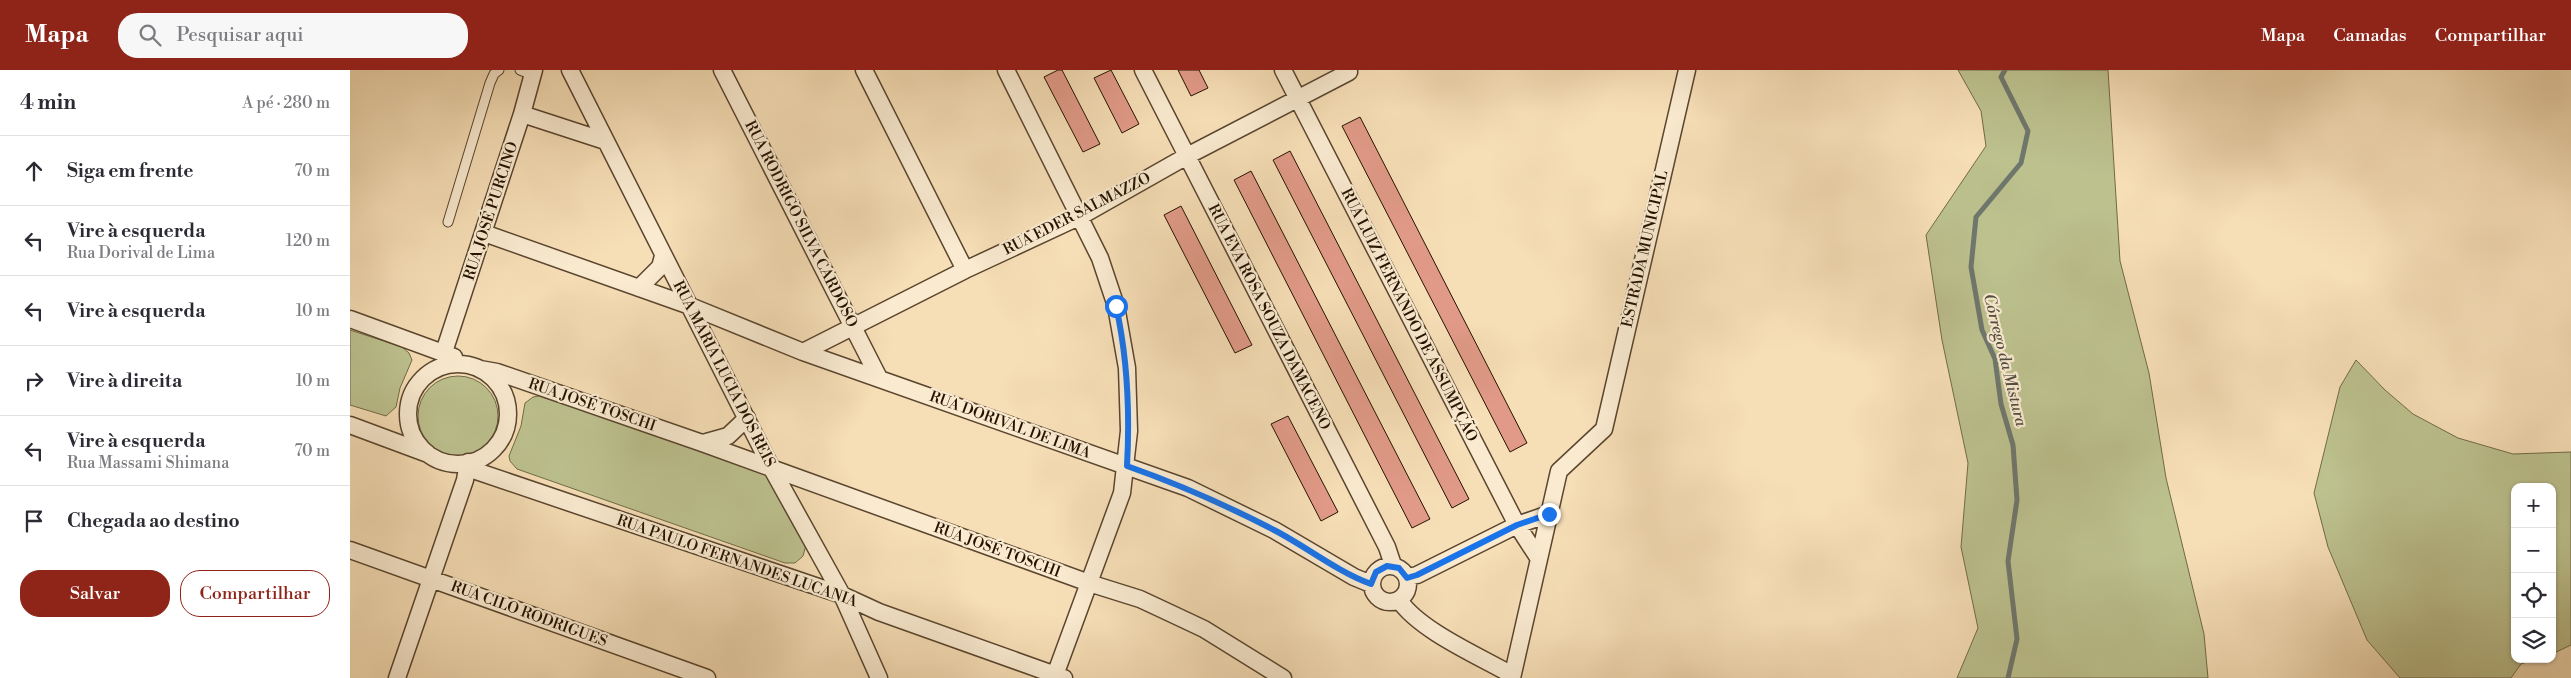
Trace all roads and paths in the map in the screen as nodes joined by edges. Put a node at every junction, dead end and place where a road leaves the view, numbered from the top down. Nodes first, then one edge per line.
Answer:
1 (499, 70) edge
2 (570, 70) edge
3 (722, 70) edge
4 (864, 70) edge
5 (1006, 70) edge
6 (1143, 70) edge
7 (1283, 70) edge
8 (1687, 70) edge
9 (529, 72) edge
10 (1349, 72) dead end
11 (1298, 99) junction
12 (522, 114) junction
13 (605, 141) junction
14 (1187, 156) junction
15 (1081, 216) junction
16 (448, 222) dead end
17 (484, 232) junction
18 (664, 256) junction
19 (965, 270) junction
20 (640, 288) junction
21 (690, 306) junction
22 (350, 319) edge
23 (854, 327) junction
24 (444, 352) junction
25 (803, 352) junction
26 (474, 366) junction
27 (878, 378) junction
28 (747, 418) junction
29 (350, 426) edge
30 (702, 443) junction
31 (429, 454) junction
32 (465, 463) junction
33 (1127, 466) junction
34 (772, 469) junction
35 (1549, 514) junction
36 (1517, 525) junction
37 (350, 550) edge
38 (1539, 559) junction
39 (1393, 566) junction
40 (430, 578) junction
41 (1407, 578) junction
42 (1089, 583) junction
43 (1371, 584) junction
44 (842, 595) junction
45 (1399, 600) junction
46 (1058, 677) edge
47 (1512, 677) edge
48 (397, 678) edge
49 (707, 678) edge
50 (879, 678) edge
51 (1283, 678) edge

1 - 16 lane
2 - 13 street, RUA MARIA LUCIA DOS REIS
3 - 23 street, RUA RODRIGO SILVA CARDOSO
4 - 19 street
5 - 15 street
6 - 14 street, RUA EVA ROSA SOUZA DAMACENO
7 - 11 street, RUA LUIZ FERNANDO DE ASSUMPÇÃO
8 - 35 street, ESTRADA MUNICIPAL
9 - 12 street, RUA JOSÉ PURCINO
10 - 11 street, RUA EDER SALMAZZO
11 - 14 street, RUA EDER SALMAZZO
11 - 36 street, RUA LUIZ FERNANDO DE ASSUMPÇÃO
12 - 13 street
12 - 17 street, RUA JOSÉ PURCINO
13 - 18 street, RUA MARIA LUCIA DOS REIS
14 - 15 street, RUA EDER SALMAZZO
14 - 39 street, RUA EVA ROSA SOUZA DAMACENO
15 - 19 street, RUA EDER SALMAZZO
15 - 33 street
17 - 20 street, RUA DORIVAL DE LIMA
17 - 24 street, RUA JOSÉ PURCINO
18 - 20 street
18 - 21 street, RUA MARIA LUCIA DOS REIS
19 - 23 street, RUA EDER SALMAZZO
20 - 21 street, RUA DORIVAL DE LIMA
21 - 25 street, RUA DORIVAL DE LIMA
21 - 28 street, RUA MARIA LUCIA DOS REIS
22 - 24 street, RUA JOSÉ TOSCHI
23 - 25 street, RUA EDER SALMAZZO
23 - 27 street, RUA RODRIGO SILVA CARDOSO
24 - 26 street, RUA JOSÉ TOSCHI
25 - 27 street, RUA DORIVAL DE LIMA
26 - 30 street, RUA JOSÉ TOSCHI
26 - 31 street
26 - 32 street
27 - 33 street, RUA DORIVAL DE LIMA
28 - 30 street
28 - 34 street, RUA MARIA LUCIA DOS REIS
29 - 31 street
30 - 34 street, RUA JOSÉ TOSCHI
31 - 32 street
32 - 40 street
32 - 44 street, RUA PAULO FERNANDES LUCANIA
33 - 42 street
33 - 43 street, RUA DORIVAL DE LIMA
34 - 42 street, RUA JOSÉ TOSCHI
34 - 44 street, RUA MARIA LUCIA DOS REIS
35 - 36 street
35 - 38 street
36 - 38 street, RUA LUIZ FERNANDO DE ASSUMPÇÃO
36 - 41 street
37 - 40 street, RUA CILO RODRIGUES
38 - 47 street
39 - 41 street
39 - 43 street
40 - 48 street
40 - 49 street, RUA CILO RODRIGUES
41 - 45 street
42 - 46 street
42 - 51 street, RUA JOSÉ TOSCHI
43 - 45 street
44 - 46 street, RUA PAULO FERNANDES LUCANIA
44 - 50 street, RUA MARIA LUCIA DOS REIS
45 - 47 street

